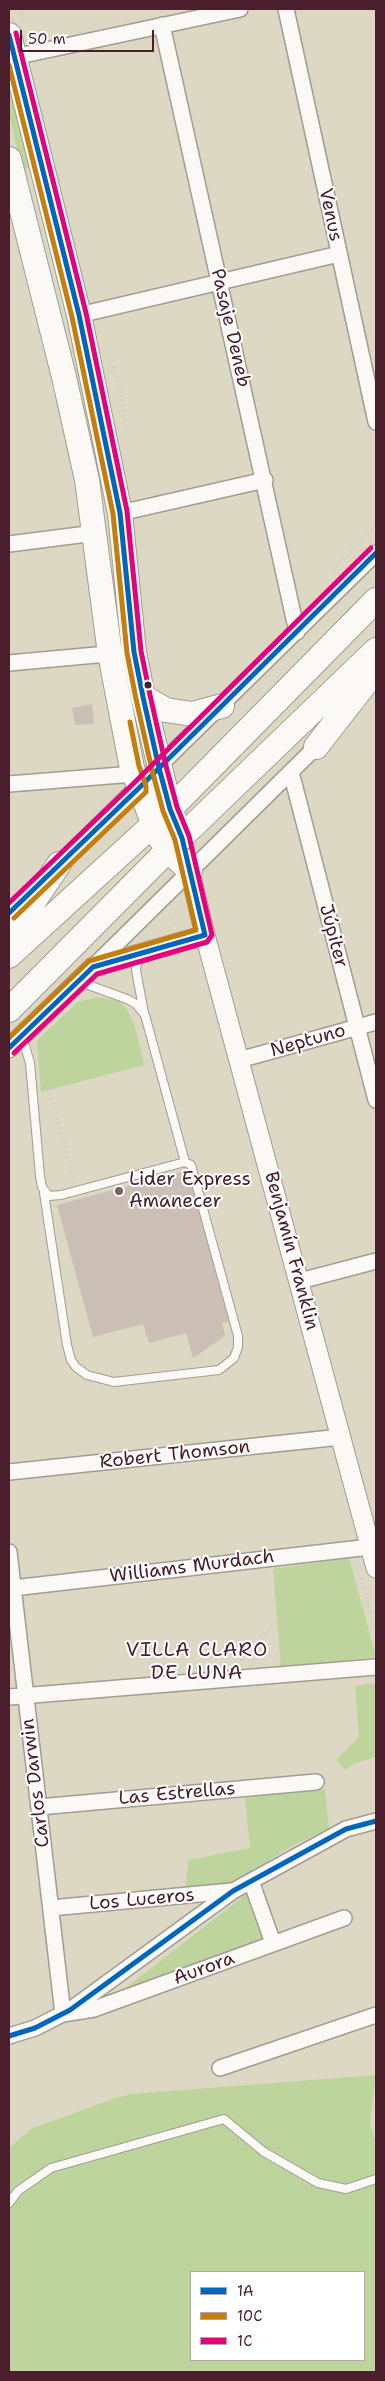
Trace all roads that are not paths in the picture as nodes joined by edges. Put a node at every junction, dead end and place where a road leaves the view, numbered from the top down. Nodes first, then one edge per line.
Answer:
1 (240, 9) edge
2 (286, 9) edge
3 (162, 25) junction
4 (11, 46) edge
5 (9, 159) edge
6 (339, 254) junction
7 (219, 282) junction
8 (79, 315) junction
9 (55, 342) junction
10 (376, 422) edge
11 (264, 480) junction
12 (120, 513) junction
13 (96, 533) junction
14 (9, 544) edge
15 (376, 553) edge
16 (376, 600) edge
17 (298, 632) junction
18 (376, 650) edge
19 (134, 652) junction
20 (110, 654) junction
21 (9, 663) edge
22 (376, 670) edge
23 (376, 688) edge
24 (143, 697) junction
25 (222, 706) junction
26 (316, 747) junction
27 (159, 768) junction
28 (290, 772) junction
29 (137, 781) junction
30 (9, 784) edge
31 (170, 809) junction
32 (152, 825) junction
33 (175, 844) junction
34 (59, 864) junction
35 (190, 871) junction
36 (9, 913) edge
37 (206, 935) junction
38 (9, 938) edge
39 (139, 954) junction
40 (9, 956) edge
41 (93, 967) junction
42 (78, 981) junction
43 (9, 1010) edge
44 (145, 1015) junction
45 (376, 1022) edge
46 (357, 1028) junction
47 (14, 1043) edge
48 (240, 1060) junction
49 (376, 1100) edge
50 (185, 1162) junction
51 (44, 1193) junction
52 (376, 1261) edge
53 (300, 1281) junction
54 (341, 1437) junction
55 (9, 1472) edge
56 (9, 1552) edge
57 (360, 1552) junction
58 (376, 1568) edge
59 (13, 1588) junction
60 (376, 1667) edge
61 (26, 1695) junction
62 (9, 1697) edge
63 (316, 1782) dead end
64 (39, 1807) junction
65 (376, 1821) edge
66 (250, 1881) junction
67 (233, 1891) junction
68 (51, 1908) junction
69 (344, 1918) dead end
70 (274, 1943) junction
71 (63, 2014) junction
72 (376, 2015) edge
73 (9, 2036) edge
74 (220, 2068) dead end
75 (376, 2179) edge
76 (9, 2203) edge

1 - 3 street
2 - 6 street, Venus
3 - 4 street
3 - 7 street, Pasaje Deneb
4 - 8 main road
5 - 9 main road
6 - 7 street
6 - 10 street, Venus
7 - 8 street
7 - 11 street, Pasaje Deneb
8 - 9 main road
8 - 12 main road
9 - 13 main road
11 - 12 street
11 - 17 street, Pasaje Deneb
12 - 19 main road
13 - 14 street
13 - 20 main road
15 - 17 street
16 - 31 main road
17 - 25 street
18 - 33 main road
19 - 20 street
19 - 24 main road
20 - 21 street
20 - 29 main road
22 - 26 main road
23 - 26 street
24 - 25 main road
24 - 27 main road
25 - 27 street
26 - 28 street
27 - 29 street
27 - 31 main road
28 - 35 street
28 - 46 street, Júpiter
29 - 30 street
29 - 32 main road
29 - 34 street
31 - 32 main road
31 - 33 main road
32 - 33 main road
32 - 40 main road
33 - 35 main road
33 - 43 main road
34 - 36 street
34 - 38 main road
35 - 37 street, Benjamín Franklin
35 - 41 street
37 - 39 street
37 - 48 street, Benjamín Franklin
39 - 41 street
39 - 44 lane
41 - 42 street
42 - 44 lane
42 - 47 street
44 - 50 lane
45 - 46 street, Neptuno
46 - 48 street, Neptuno
46 - 49 street, Júpiter
47 - 51 lane
48 - 53 street, Benjamín Franklin
50 - 51 lane
50 - 51 lane
52 - 53 street
53 - 54 street, Benjamín Franklin
54 - 55 street, Robert Thomson
54 - 57 street, Benjamín Franklin
56 - 59 street, Carlos Darwin
57 - 58 street, Benjamín Franklin
57 - 59 street, Williams Murdach
59 - 61 street, Carlos Darwin
60 - 61 street
61 - 62 street
61 - 64 street, Carlos Darwin
63 - 64 street, Las Estrellas
64 - 68 street, Carlos Darwin
65 - 66 street
66 - 67 street
66 - 70 street
67 - 68 street, Los Luceros
67 - 71 street
68 - 71 street, Carlos Darwin
69 - 70 street, Aurora
70 - 71 street, Aurora
71 - 73 street
72 - 74 street
75 - 76 lane

